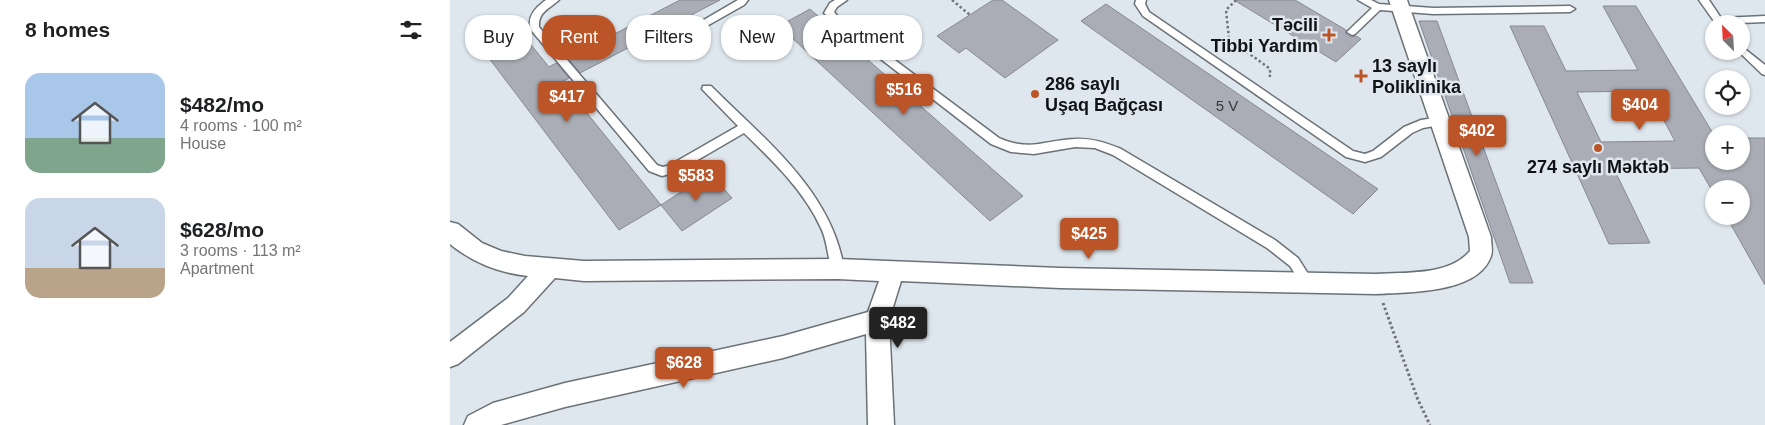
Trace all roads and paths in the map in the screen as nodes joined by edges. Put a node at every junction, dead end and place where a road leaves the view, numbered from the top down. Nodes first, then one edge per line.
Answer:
1 (554, 0) edge
2 (743, 0) edge
3 (842, 0) edge
4 (952, 0) edge
5 (1141, 0) edge
6 (1236, 0) edge
7 (1363, 0) edge
8 (1704, 0) edge
9 (1400, 5) edge
10 (1378, 7) junction
11 (1570, 9) dead end
12 (970, 15) dead end
13 (1715, 15) edge
14 (1765, 19) edge
15 (711, 20) edge
16 (1750, 20) edge
17 (1352, 32) dead end
18 (1750, 57) edge
19 (1765, 71) edge
20 (707, 89) dead end
21 (1255, 89) junction
22 (1441, 121) junction
23 (745, 127) junction
24 (451, 234) edge
25 (549, 269) junction
26 (838, 269) junction
27 (893, 271) junction
28 (1308, 284) junction
29 (1376, 284) junction
30 (877, 320) junction
31 (450, 356) edge
32 (477, 425) edge
33 (881, 425) edge
34 (1430, 425) edge

1 - 23 lane
2 - 15 lane
3 - 28 lane
4 - 12 path
5 - 21 lane
6 - 21 path
7 - 10 lane
8 - 13 lane
9 - 10 lane
9 - 11 lane
9 - 22 street
10 - 17 lane
14 - 16 lane
18 - 19 lane
20 - 23 lane
21 - 22 lane
22 - 29 street
23 - 26 lane
24 - 25 street
25 - 26 street
25 - 31 street
26 - 27 street
27 - 28 street
27 - 30 street
28 - 29 street
29 - 34 path
30 - 32 street
30 - 33 street

